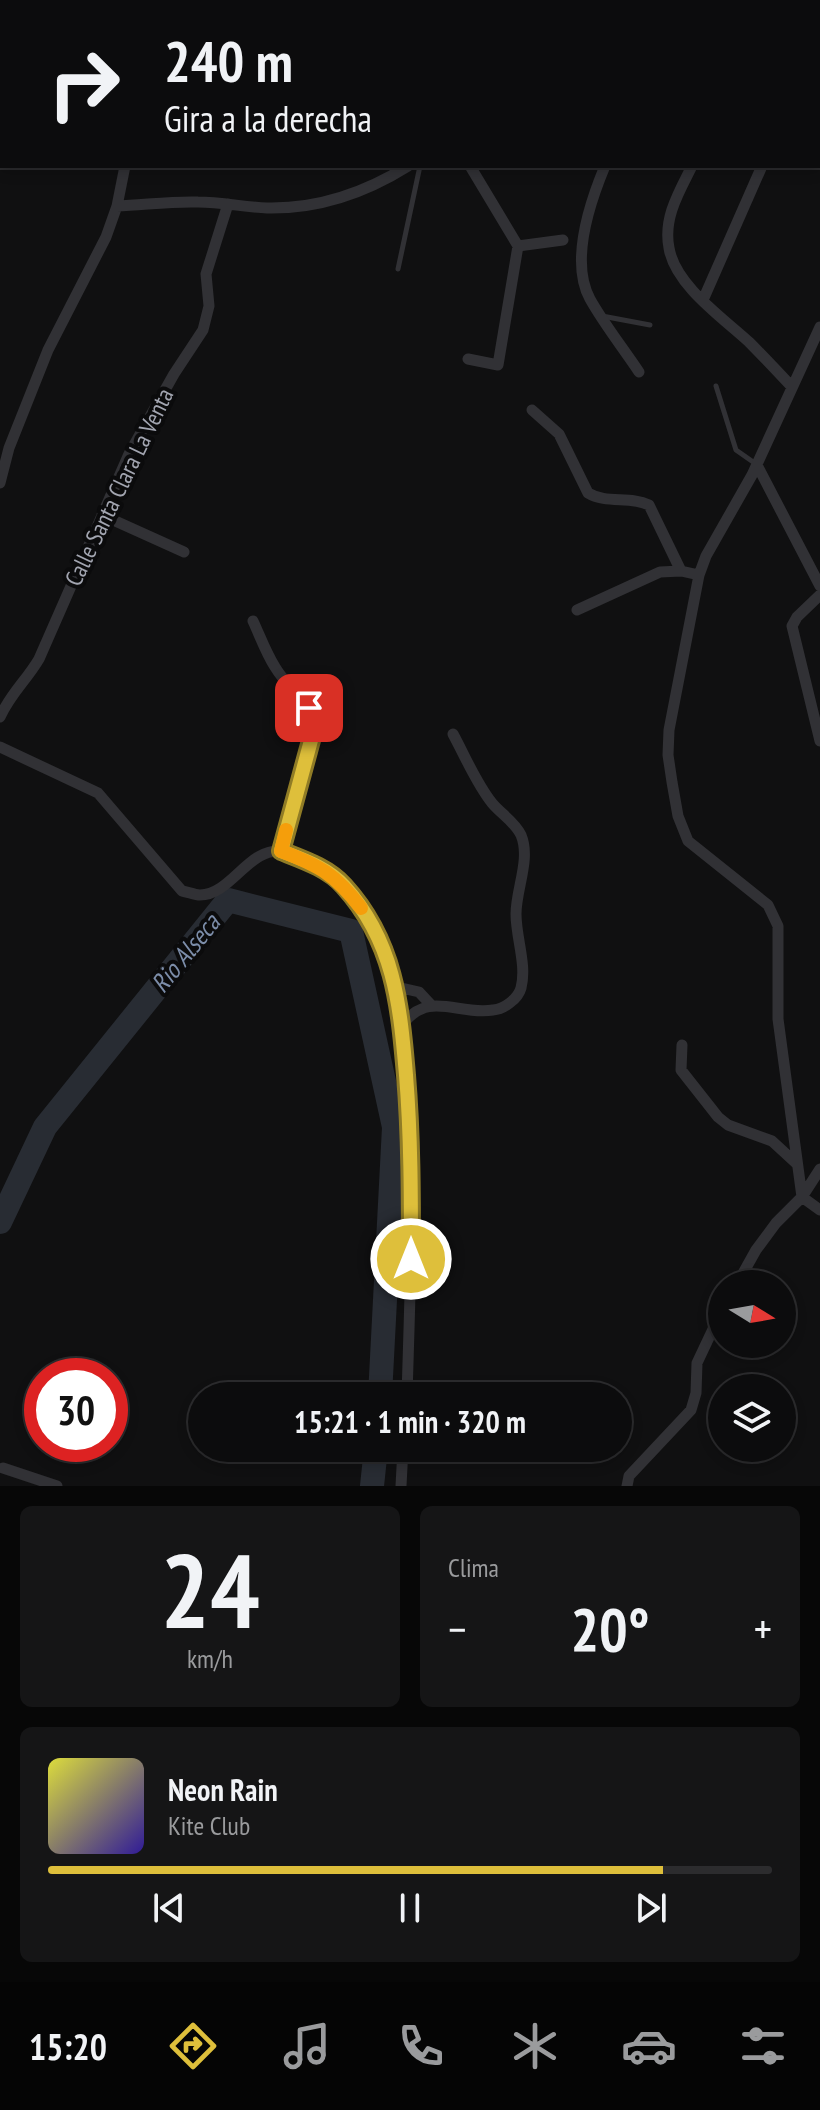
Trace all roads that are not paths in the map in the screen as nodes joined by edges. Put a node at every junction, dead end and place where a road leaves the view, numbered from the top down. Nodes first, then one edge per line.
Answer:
1 (125, 168) edge
2 (404, 168) edge
3 (420, 168) edge
4 (471, 168) edge
5 (604, 168) edge
6 (691, 168) edge
7 (761, 168) edge
8 (228, 204) junction
9 (117, 206) junction
10 (563, 240) dead end
11 (518, 246) junction
12 (398, 269) dead end
13 (703, 300) junction
14 (601, 316) junction
15 (650, 325) dead end
16 (820, 327) edge
17 (468, 359) dead end
18 (639, 372) dead end
19 (716, 386) dead end
20 (792, 387) junction
21 (532, 410) dead end
22 (5, 446) edge
23 (757, 465) junction
24 (0, 483) edge
25 (102, 515) junction
26 (184, 552) dead end
27 (681, 571) junction
28 (699, 575) junction
29 (820, 586) edge
30 (820, 595) edge
31 (577, 610) dead end
32 (253, 621) dead end
33 (0, 717) edge
34 (453, 734) dead end
35 (820, 741) edge
36 (0, 747) edge
37 (281, 851) junction
38 (397, 987) junction
39 (432, 1006) junction
40 (402, 1025) junction
41 (682, 1045) dead end
42 (797, 1164) junction
43 (820, 1169) edge
44 (802, 1197) junction
45 (820, 1210) edge
46 (746, 1270) edge
47 (708, 1340) edge
48 (408, 1382) edge
49 (402, 1462) edge
50 (3, 1468) dead end
51 (57, 1486) edge
52 (401, 1486) edge
53 (627, 1486) edge

1 - 9 street
2 - 8 street
3 - 12 lane
4 - 11 street
5 - 14 street
6 - 13 street
7 - 13 street
8 - 9 street
8 - 25 street, Calle Santa Clara La Venta
9 - 22 street
10 - 11 street
11 - 17 street
13 - 20 street
14 - 15 lane
14 - 18 street
16 - 20 street
19 - 23 lane
20 - 23 street
21 - 27 street
22 - 24 street
23 - 28 street
23 - 29 street
25 - 26 street
25 - 33 street, Calle Santa Clara La Venta
27 - 28 street
27 - 31 street
28 - 42 street
30 - 35 street
32 - 37 street
34 - 39 street
36 - 37 street
37 - 38 street
38 - 39 street
38 - 40 street
39 - 40 street
40 - 48 street
41 - 42 street
42 - 44 street
43 - 44 street
44 - 45 street
44 - 46 street
47 - 53 street
49 - 52 street
50 - 51 street

